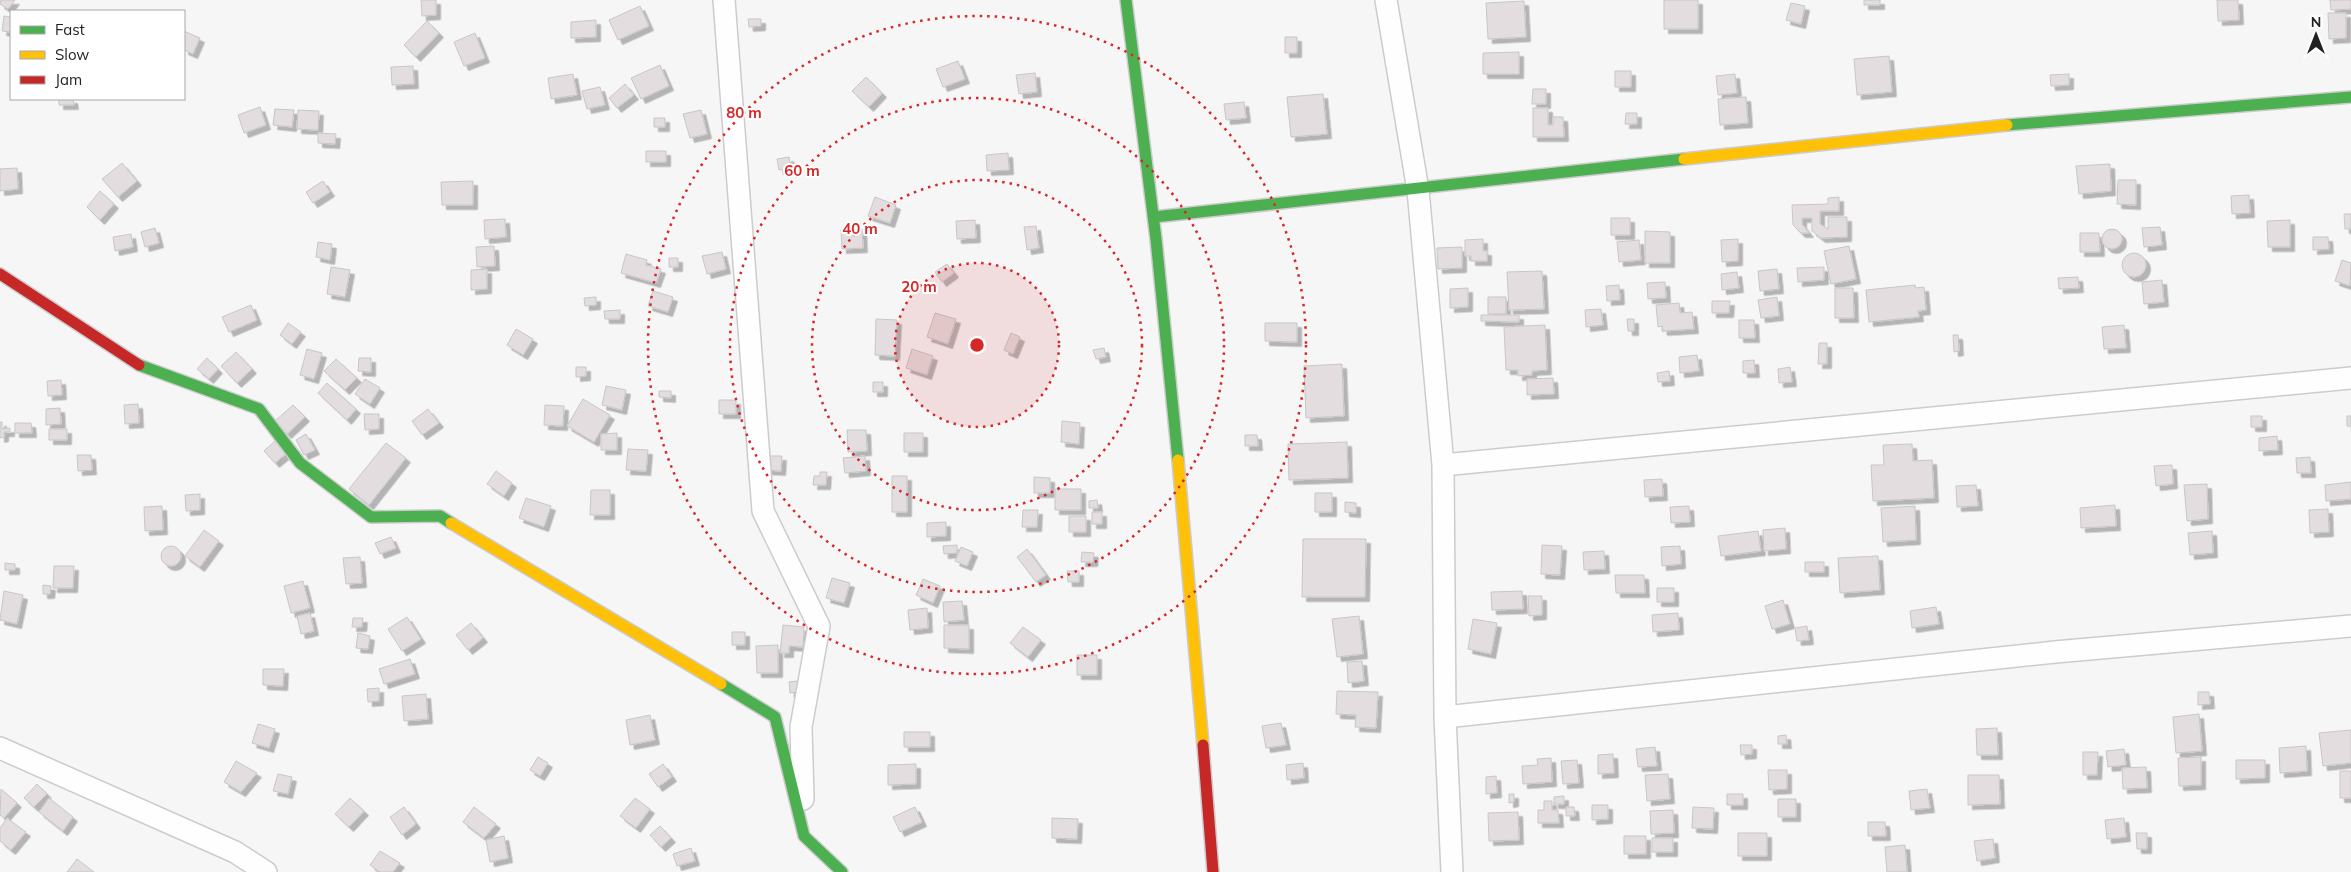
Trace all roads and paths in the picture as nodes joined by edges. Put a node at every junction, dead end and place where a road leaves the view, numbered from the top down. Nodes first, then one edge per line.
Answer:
1 (724, 0) edge
2 (1126, 0) edge
3 (1386, 0) edge
4 (2351, 97) edge
5 (1418, 190) junction
6 (1154, 217) junction
7 (0, 274) edge
8 (2351, 378) edge
9 (1443, 465) junction
10 (2351, 626) edge
11 (1444, 717) junction
12 (0, 748) edge
13 (804, 836) junction
14 (266, 872) edge
15 (842, 872) edge
16 (1213, 872) edge
17 (1452, 872) edge

1 - 13 street
2 - 6 street
3 - 5 street
4 - 5 street
5 - 6 street
5 - 9 street
6 - 16 street
7 - 13 street
8 - 9 street
9 - 11 street
10 - 11 street
11 - 17 street
12 - 14 street
13 - 15 street

